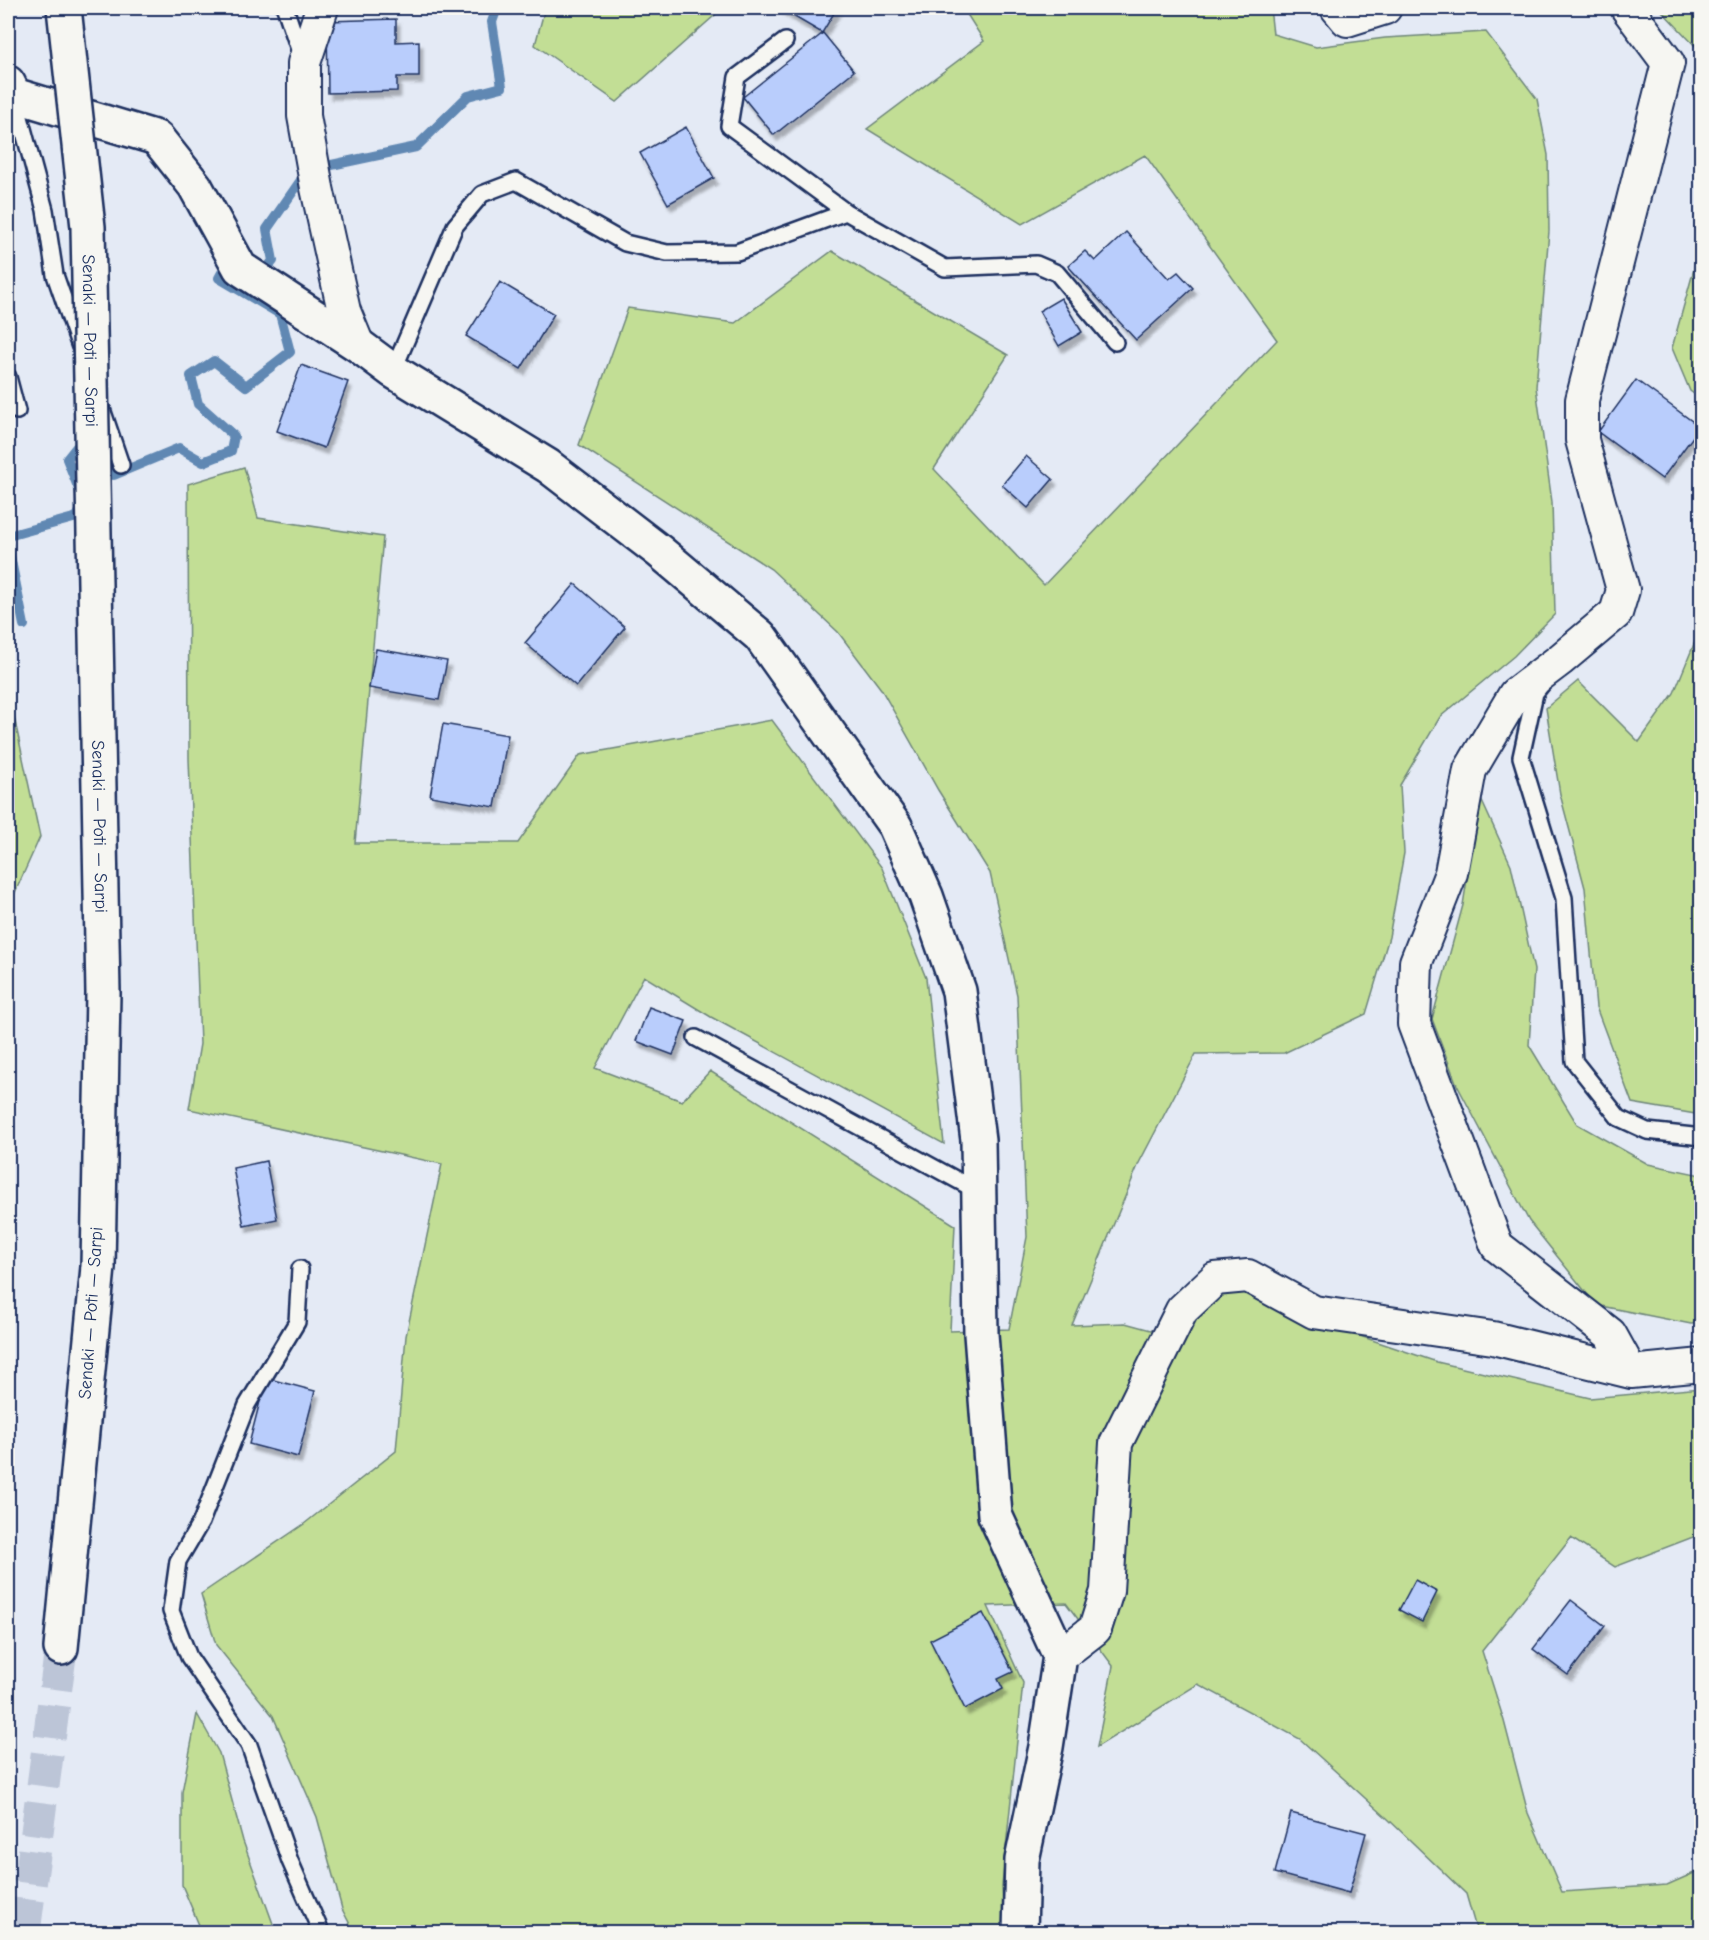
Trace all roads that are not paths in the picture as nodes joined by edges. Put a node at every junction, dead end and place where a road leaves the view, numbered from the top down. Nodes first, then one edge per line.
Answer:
1 (64, 8) edge
2 (285, 8) edge
3 (322, 8) edge
4 (1337, 8) edge
5 (1385, 8) edge
6 (1627, 8) edge
7 (785, 41) dead end
8 (304, 63) junction
9 (10, 98) edge
10 (846, 212) junction
11 (1115, 342) dead end
12 (358, 345) junction
13 (393, 371) junction
14 (8, 377) edge
15 (17, 411) dead end
16 (121, 465) dead end
17 (1560, 660) junction
18 (696, 1038) dead end
19 (1701, 1137) edge
20 (979, 1192) junction
21 (300, 1269) dead end
22 (1701, 1365) edge
23 (1631, 1372) junction
24 (61, 1648) tunnel mouth
25 (1060, 1656) junction
26 (321, 1932) edge
27 (1020, 1932) edge

1 - 24 main road, Senaki — Poti — Sarpi, bridge
2 - 8 lane
3 - 8 street
4 - 5 street
6 - 17 street
7 - 10 lane
8 - 12 street
9 - 12 main road
9 - 16 lane
10 - 11 lane
10 - 13 lane
12 - 13 main road
13 - 20 main road
14 - 15 lane
17 - 19 lane
17 - 23 street
18 - 20 lane
20 - 25 main road
21 - 26 lane
22 - 23 street
23 - 25 street
25 - 27 main road

